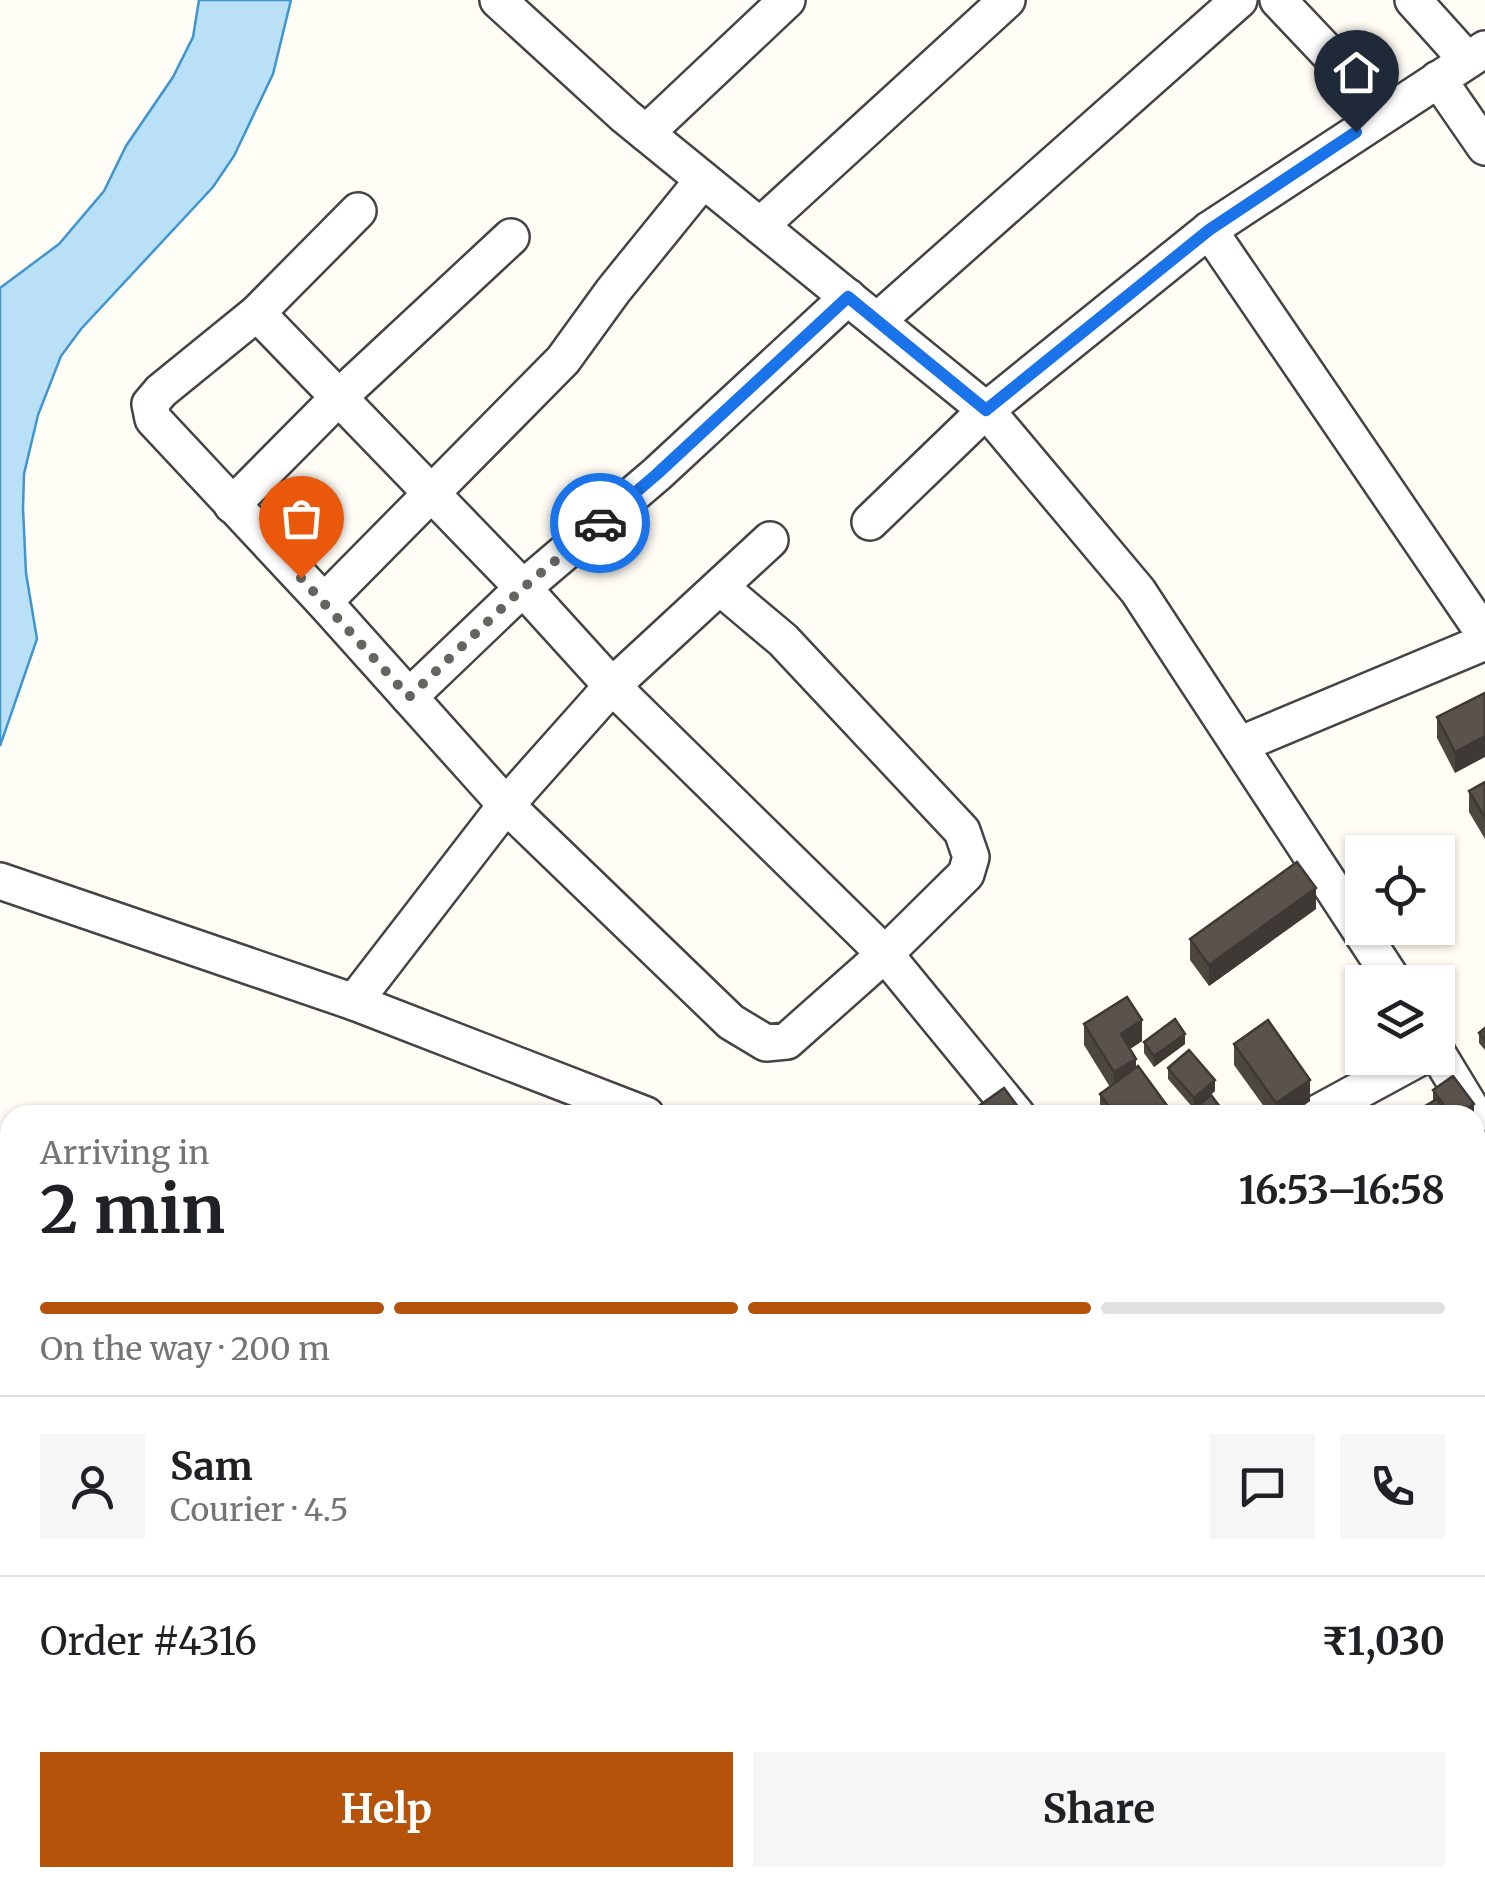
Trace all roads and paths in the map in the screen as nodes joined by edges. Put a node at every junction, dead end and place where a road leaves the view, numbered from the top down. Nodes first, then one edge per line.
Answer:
1 (498, 0) edge
2 (788, 0) edge
3 (1007, 0) edge
4 (1239, 0) edge
5 (1278, 0) edge
6 (1413, 0) edge
7 (1463, 63) edge
8 (1385, 113) junction
9 (646, 133) junction
10 (1485, 147) edge
11 (703, 180) junction
12 (358, 211) dead end
13 (760, 226) junction
14 (1209, 230) junction
15 (511, 237) dead end
16 (848, 297) junction
17 (257, 312) junction
18 (877, 321) junction
19 (338, 398) junction
20 (986, 410) junction
21 (430, 493) junction
22 (232, 506) junction
23 (870, 522) dead end
24 (770, 540) dead end
25 (720, 587) junction
26 (523, 588) junction
27 (324, 602) junction
28 (1485, 638) edge
29 (612, 686) junction
30 (409, 697) junction
31 (1240, 745) junction
32 (506, 805) junction
33 (0, 881) edge
34 (886, 954) junction
35 (1384, 965) edge
36 (354, 1002) junction
37 (1387, 1075) edge
38 (1451, 1075) edge
39 (620, 1105) edge
40 (1009, 1105) edge
41 (1332, 1105) edge
42 (1469, 1105) edge

1 - 9 street
2 - 9 street
3 - 13 street
4 - 18 street
5 - 8 street
6 - 7 street
7 - 8 street
7 - 10 street
8 - 14 street
9 - 11 street
11 - 13 street
11 - 21 street
12 - 17 street
13 - 16 street
14 - 20 street
14 - 28 street
15 - 19 street
16 - 18 street
16 - 26 street
17 - 19 street
17 - 22 street
18 - 20 street
19 - 21 street
19 - 22 street
20 - 23 street
20 - 31 street
21 - 26 street
21 - 27 street
22 - 27 street
24 - 25 street
25 - 29 street
25 - 34 street
26 - 29 street
26 - 30 street
27 - 30 street
28 - 31 street
29 - 32 street
29 - 34 street
30 - 32 street
31 - 35 street
32 - 34 street
32 - 36 street
33 - 36 street
34 - 40 street
36 - 39 street
37 - 41 street
38 - 42 street

